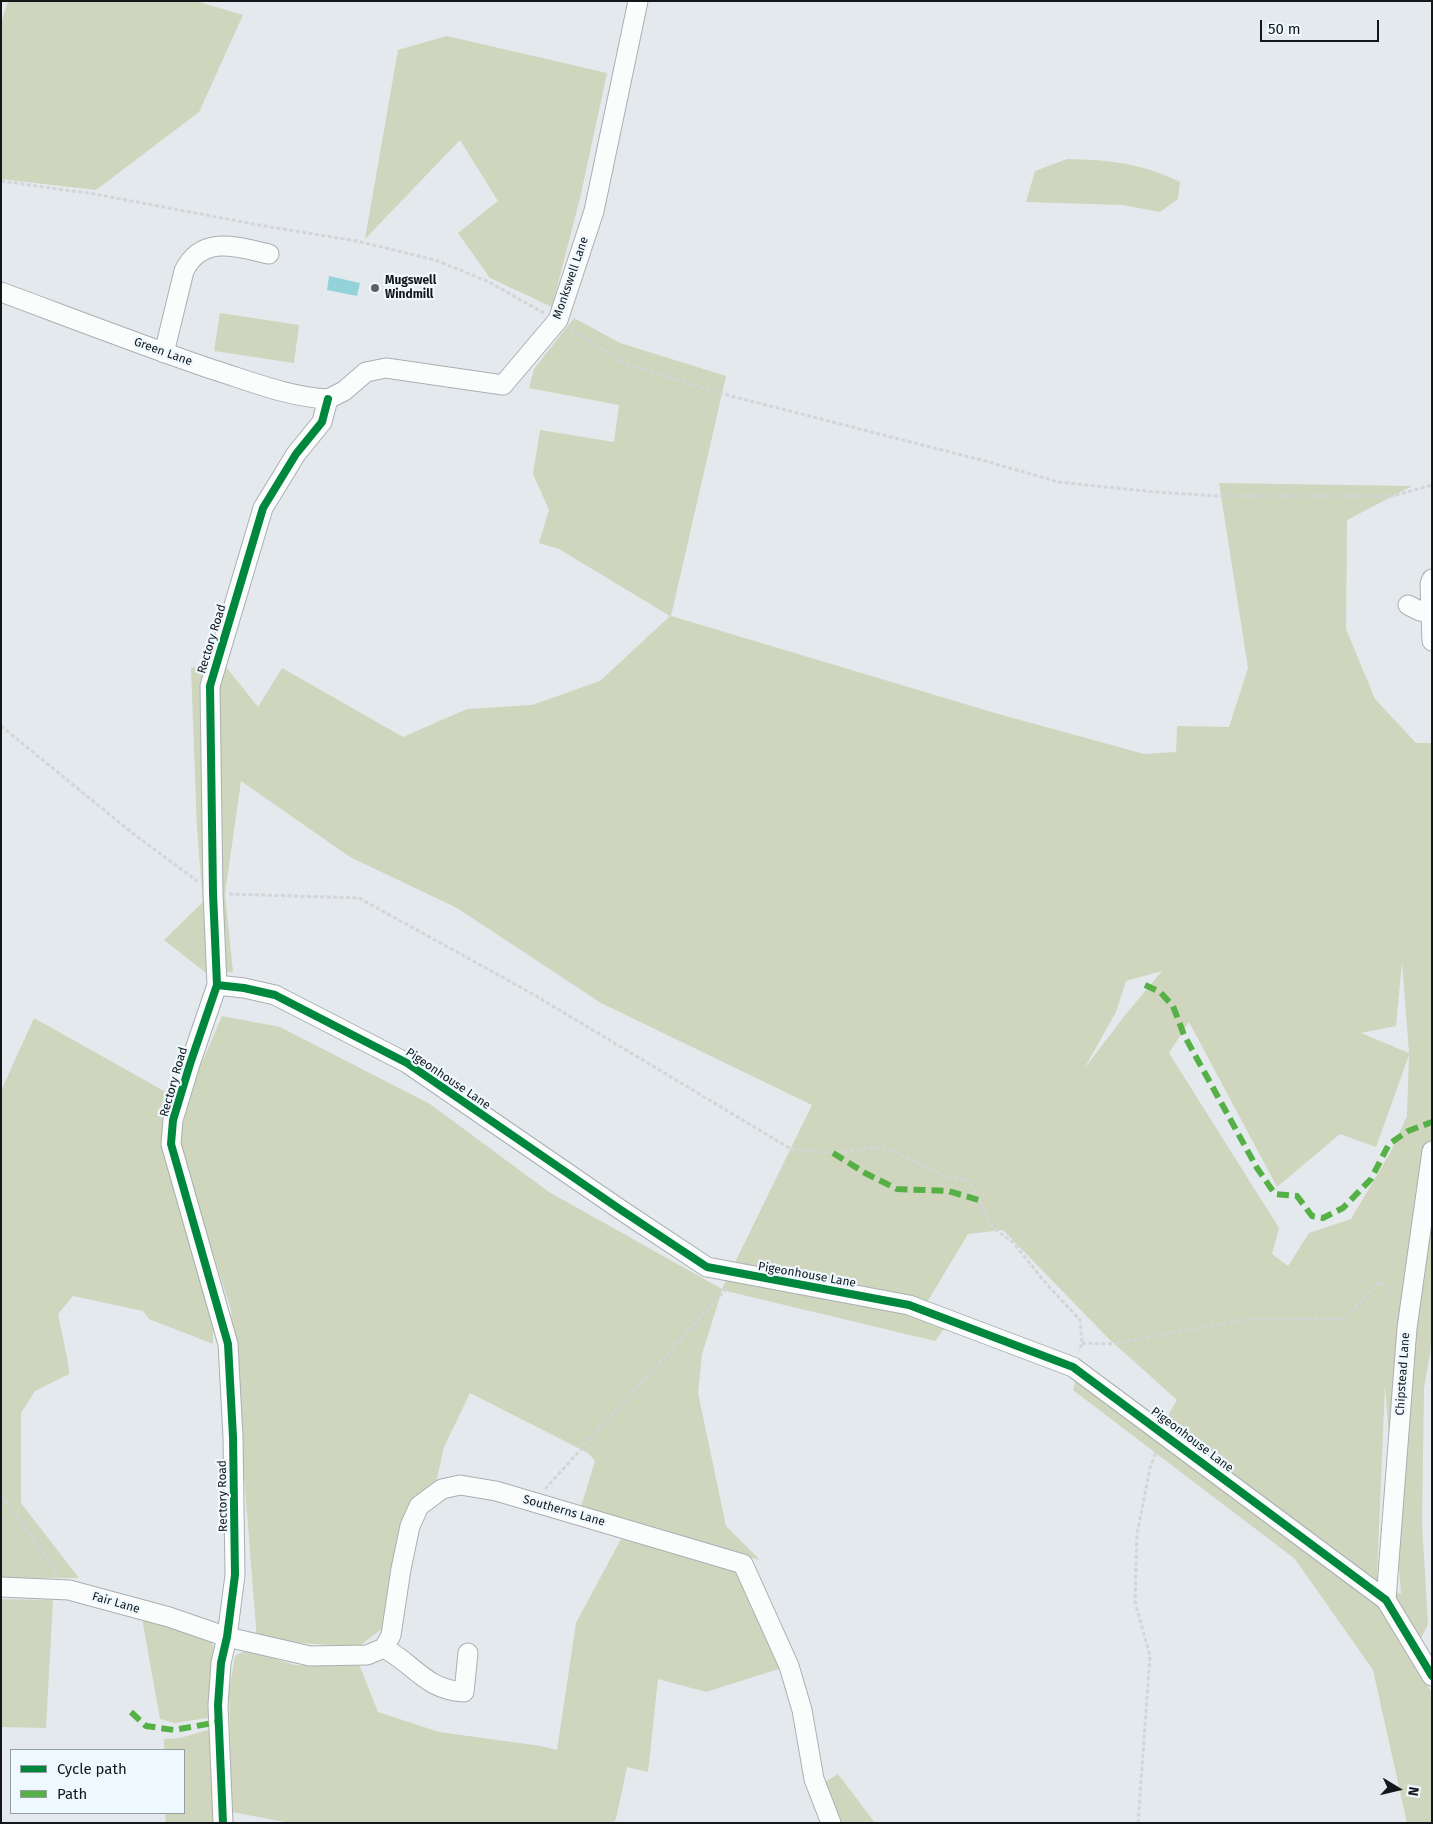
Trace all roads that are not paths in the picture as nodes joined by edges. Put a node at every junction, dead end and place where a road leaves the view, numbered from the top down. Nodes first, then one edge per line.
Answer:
1 (638, 1) edge
2 (270, 254) dead end
3 (1, 292) edge
4 (164, 353) junction
5 (328, 399) junction
6 (1432, 579) edge
7 (1408, 605) dead end
8 (1431, 613) edge
9 (1432, 641) edge
10 (217, 985) junction
11 (1432, 1150) edge
12 (1, 1587) edge
13 (1386, 1600) junction
14 (228, 1637) junction
15 (384, 1648) junction
16 (468, 1653) dead end
17 (1432, 1676) edge
18 (223, 1823) edge
19 (831, 1823) edge

1 - 5 street, Monkswell Lane
2 - 4 street
3 - 4 street, Green Lane
4 - 5 street, Green Lane
5 - 10 street, Rectory Road
6 - 8 street
7 - 8 street
8 - 9 street
10 - 13 street, Pigeonhouse Lane
10 - 14 street, Rectory Road
11 - 13 street, Chipstead Lane
12 - 14 street, Fair Lane
13 - 17 street
14 - 15 street
14 - 18 street, Rectory Road
15 - 16 street
15 - 19 street, Southerns Lane

